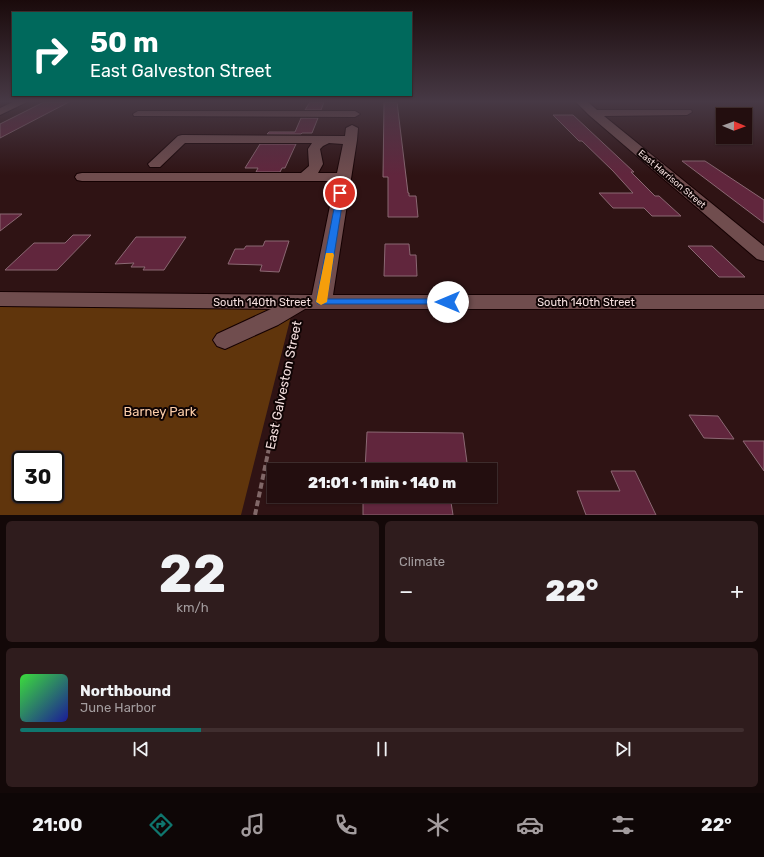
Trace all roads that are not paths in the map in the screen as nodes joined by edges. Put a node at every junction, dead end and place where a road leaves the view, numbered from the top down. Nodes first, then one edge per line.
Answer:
1 (353, 126) edge
2 (609, 126) edge
3 (327, 140) junction
4 (351, 140) junction
5 (155, 164) dead end
6 (82, 177) dead end
7 (305, 177) junction
8 (343, 177) junction
9 (764, 255) edge
10 (0, 299) edge
11 (300, 302) junction
12 (321, 302) junction
13 (764, 302) edge
14 (225, 340) dead end

1 - 4 street
2 - 9 street, East Harrison Street
3 - 4 street
3 - 5 street
3 - 7 street
4 - 8 street
6 - 7 street
7 - 8 street
8 - 12 street
10 - 11 street, South 140th Street
11 - 12 street, South 140th Street
11 - 14 street
12 - 13 street, South 140th Street

